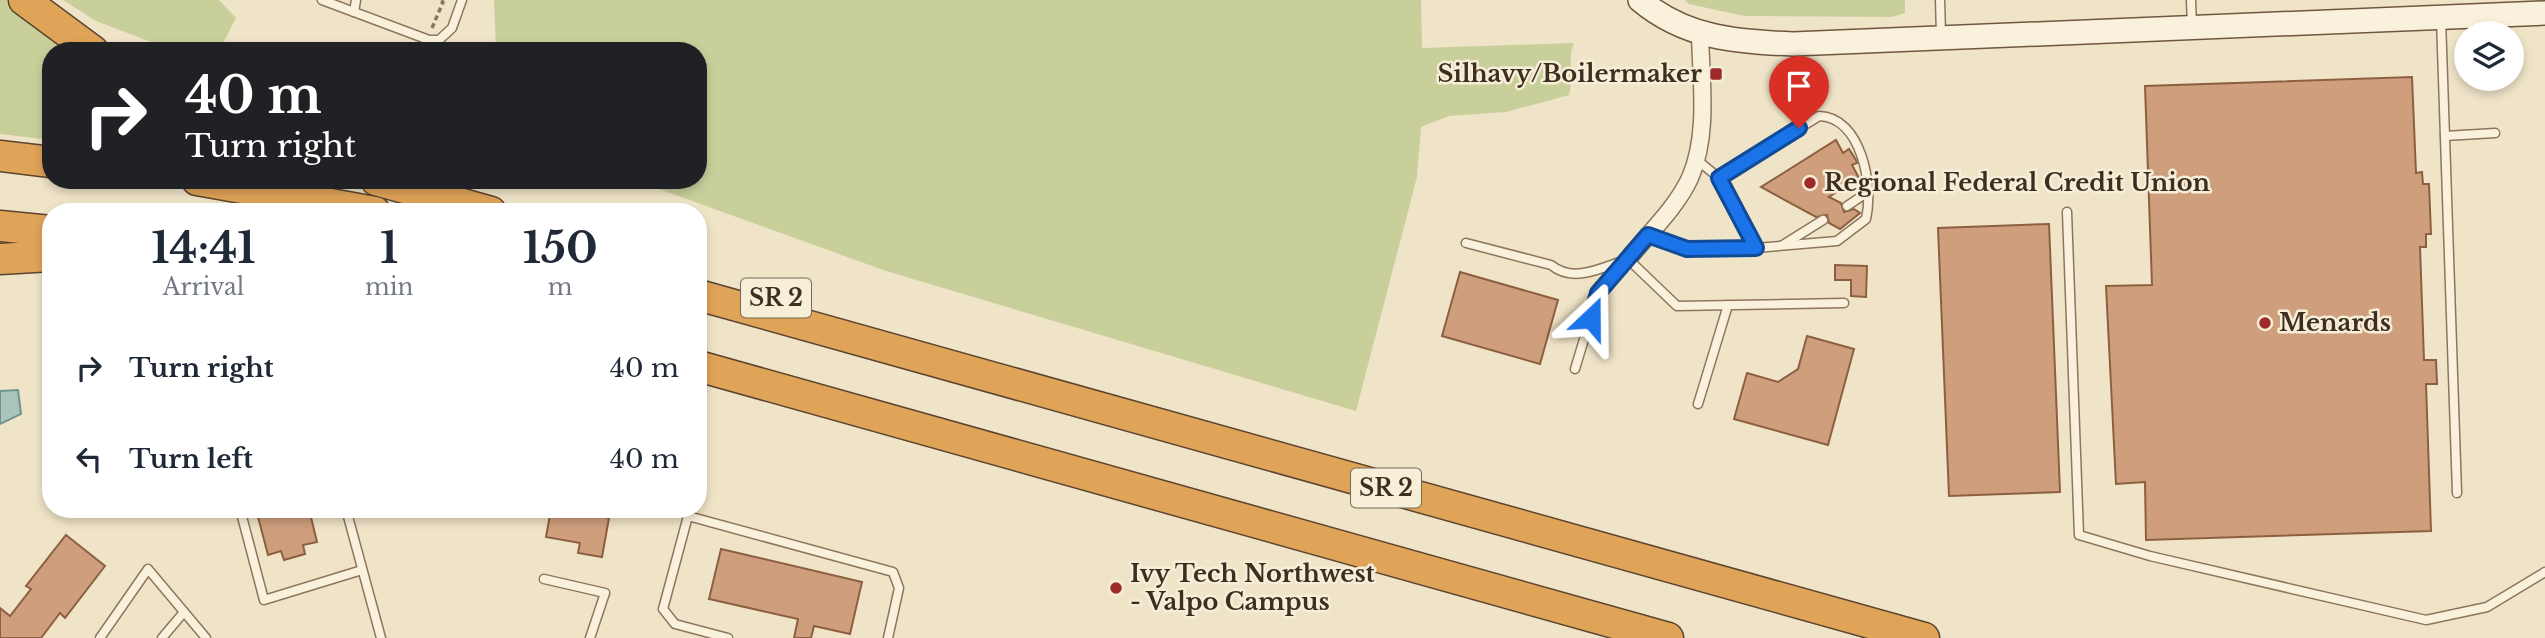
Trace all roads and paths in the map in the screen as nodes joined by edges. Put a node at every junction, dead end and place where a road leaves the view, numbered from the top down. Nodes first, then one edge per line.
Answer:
1 (23, 0) edge
2 (322, 0) edge
3 (356, 0) edge
4 (439, 0) edge
5 (462, 0) edge
6 (1640, 0) edge
7 (1940, 0) edge
8 (2191, 0) edge
9 (354, 12) junction
10 (2545, 13) edge
11 (2441, 19) junction
12 (2192, 29) junction
13 (1700, 34) junction
14 (1941, 38) junction
15 (429, 40) junction
16 (81, 42) edge
17 (2495, 133) dead end
18 (2445, 136) junction
19 (0, 156) edge
20 (1696, 159) junction
21 (42, 161) edge
22 (1719, 178) junction
23 (247, 189) edge
24 (408, 189) edge
25 (1868, 192) junction
26 (325, 203) edge
27 (459, 203) edge
28 (1847, 206) dead end
29 (2067, 212) dead end
30 (1823, 220) dead end
31 (0, 226) edge
32 (42, 230) edge
33 (1648, 235) junction
34 (1466, 243) dead end
35 (1780, 246) junction
36 (1756, 248) junction
37 (42, 257) edge
38 (0, 259) edge
39 (1628, 259) junction
40 (707, 277) edge
41 (707, 298) edge
42 (1844, 303) dead end
43 (1728, 305) junction
44 (849, 337) junction
45 (707, 369) edge
46 (1575, 369) dead end
47 (1699, 404) dead end
48 (2457, 493) dead end
49 (242, 518) edge
50 (348, 518) edge
51 (687, 518) edge
52 (695, 518) edge
53 (362, 570) junction
54 (2545, 572) edge
55 (544, 579) dead end
56 (184, 612) junction
57 (100, 638) edge
58 (162, 638) edge
59 (206, 638) edge
60 (381, 638) edge
61 (590, 638) edge
62 (729, 638) edge
63 (888, 638) edge
64 (1668, 638) edge
65 (1924, 638) edge

1 - 16 highway
2 - 9 lane
3 - 9 lane
4 - 15 path
5 - 15 lane
6 - 13 street
7 - 14 lane
8 - 12 lane
9 - 15 lane
10 - 11 street
11 - 12 street
11 - 18 lane
12 - 14 street
13 - 14 street
13 - 20 street
17 - 18 lane
18 - 48 lane
19 - 21 highway
20 - 22 lane
20 - 33 street
22 - 25 lane
22 - 36 lane
23 - 26 highway
24 - 27 highway
25 - 28 lane
25 - 35 lane
29 - 54 lane
30 - 35 lane
31 - 32 highway
33 - 36 lane
33 - 39 street
34 - 39 lane
35 - 36 lane
37 - 38 highway
39 - 43 lane
39 - 46 lane
40 - 44 highway, SR 2
41 - 44 highway
42 - 43 lane
43 - 47 lane
44 - 65 highway, SR 2
45 - 64 highway
49 - 53 lane
50 - 53 lane
51 - 62 lane
52 - 63 lane
53 - 60 lane
55 - 61 lane
56 - 57 lane
56 - 58 lane
56 - 59 lane

